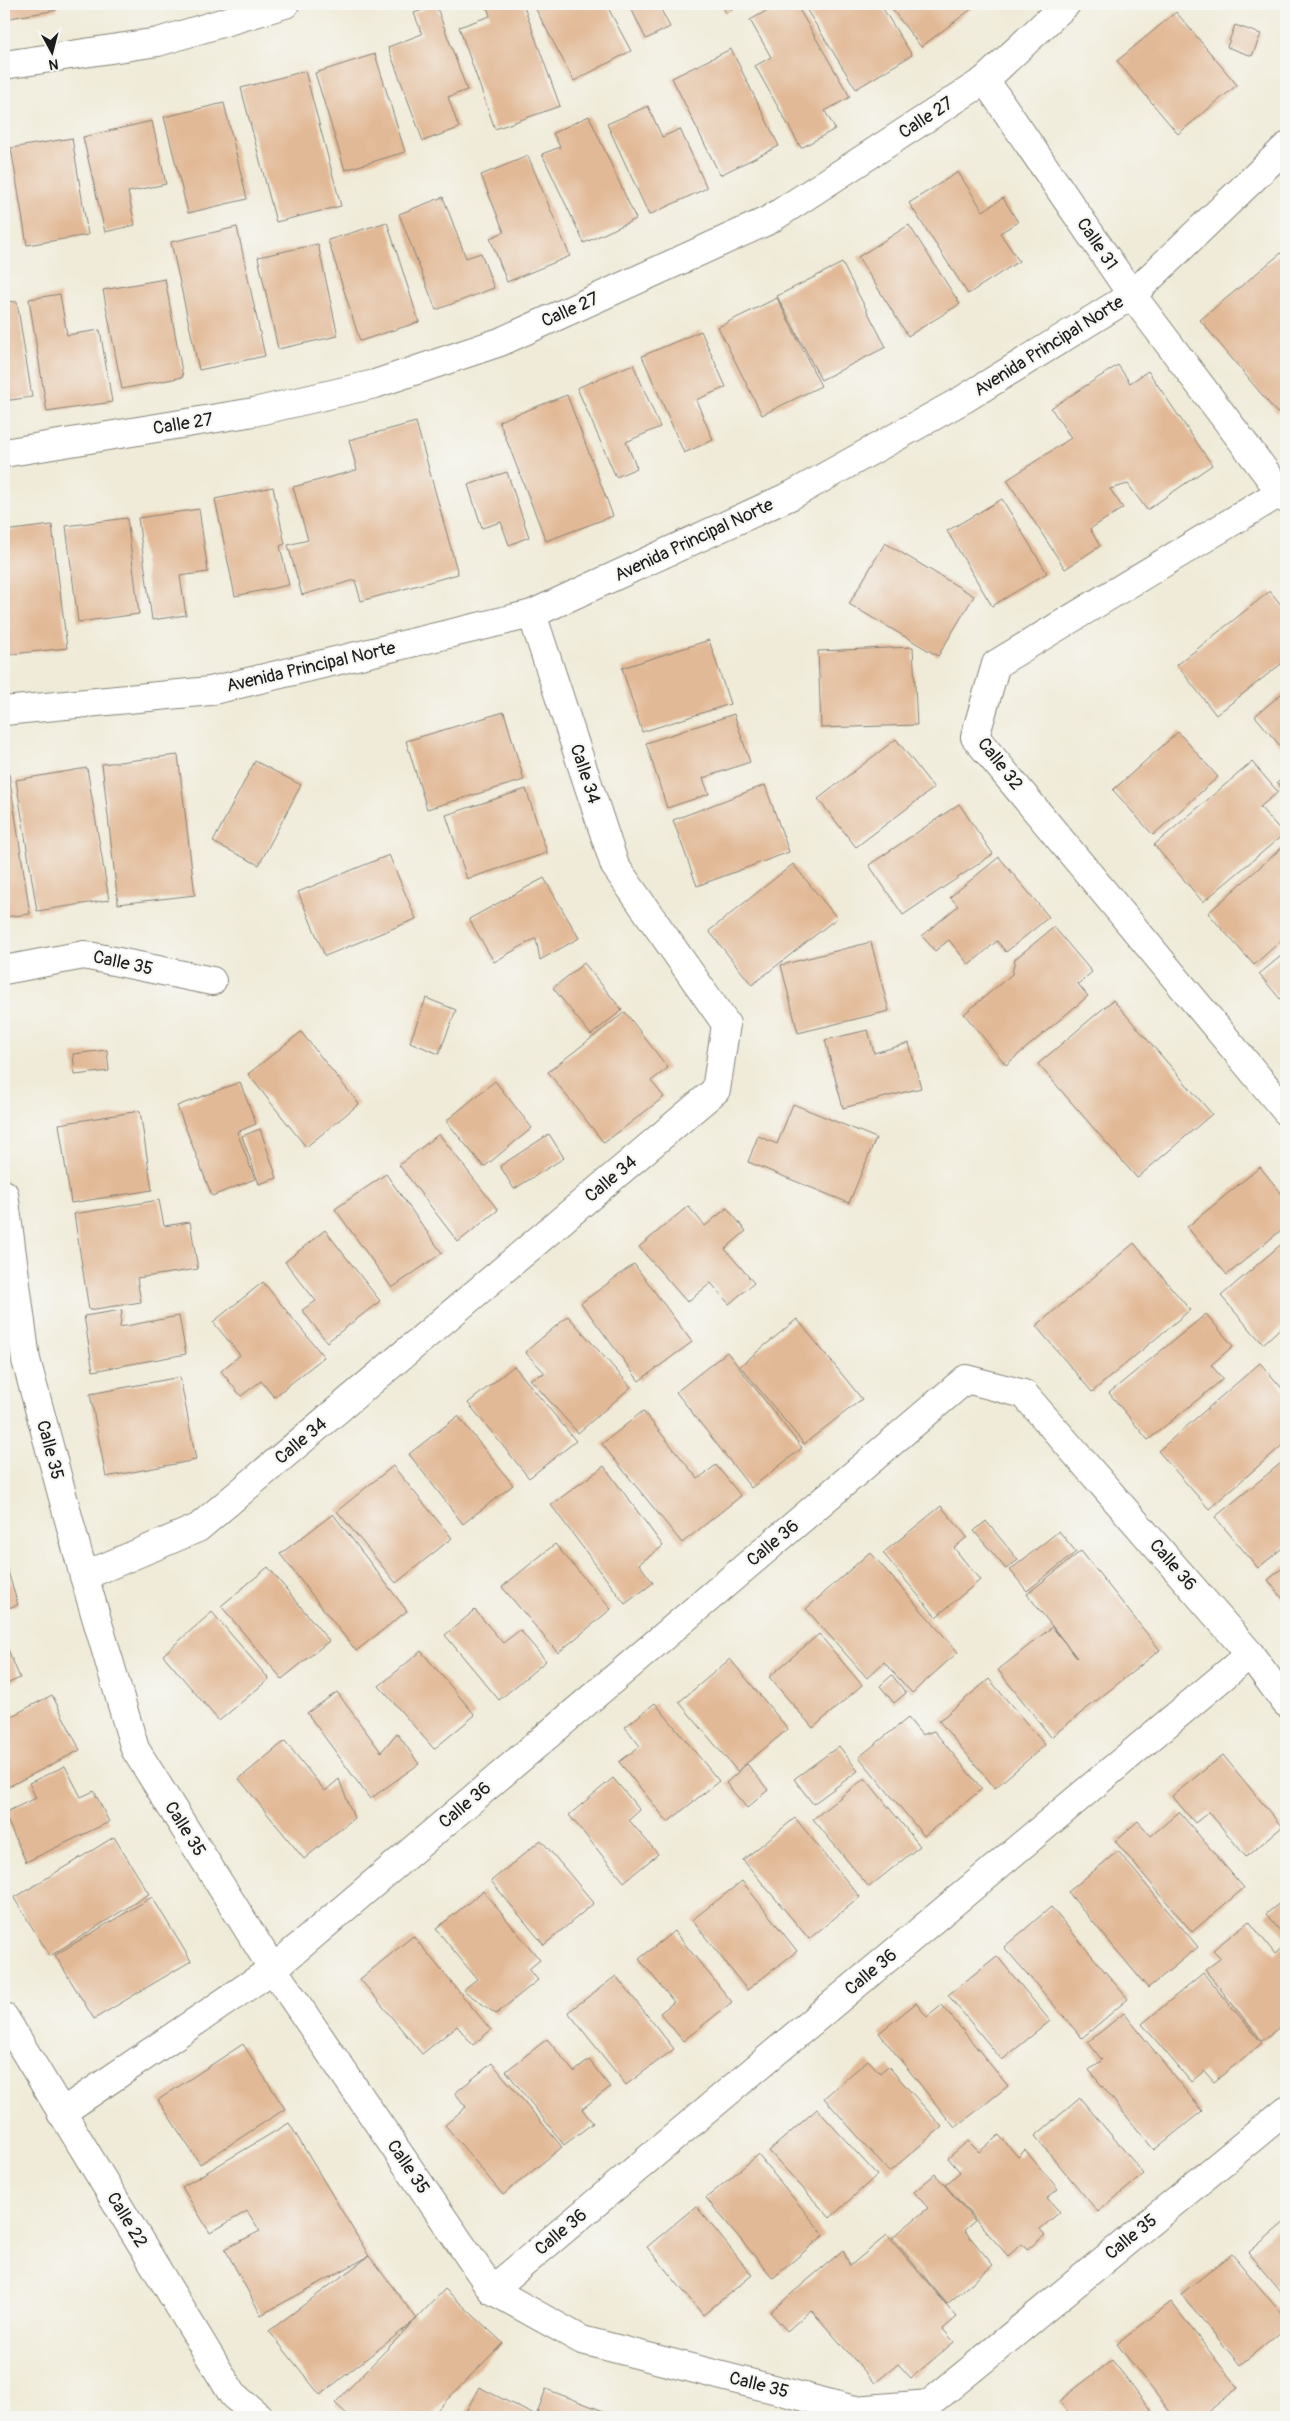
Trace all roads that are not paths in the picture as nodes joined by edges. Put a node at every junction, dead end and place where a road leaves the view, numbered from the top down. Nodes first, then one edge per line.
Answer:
1 (285, 4) edge
2 (1066, 4) edge
3 (4, 65) edge
4 (985, 80) junction
5 (1286, 147) edge
6 (1132, 295) junction
7 (4, 453) edge
8 (1285, 494) edge
9 (532, 614) junction
10 (4, 711) edge
11 (4, 970) edge
12 (212, 981) dead end
13 (1286, 1111) edge
14 (4, 1194) edge
15 (84, 1576) junction
16 (1250, 1654) junction
17 (1286, 1703) edge
18 (272, 1969) junction
19 (4, 2017) edge
20 (1286, 2110) edge
21 (61, 2113) junction
22 (492, 2290) junction
23 (258, 2417) edge

1 - 3 street
2 - 4 street, Calle 27
4 - 6 street, Calle 31
4 - 7 street, Calle 27
5 - 6 street, Avenida Principal Norte
6 - 8 street, Calle 31
6 - 9 street, Avenida Principal Norte
8 - 13 street, Calle 32
9 - 10 street, Avenida Principal Norte
9 - 15 street, Calle 34
11 - 12 street, Calle 35
14 - 15 street, Calle 35
15 - 18 street, Calle 35
16 - 17 street, Calle 36
16 - 18 street, Calle 36
16 - 22 street, Calle 36
18 - 21 street
18 - 22 street, Calle 35
19 - 21 street, Calle 22
20 - 22 street, Calle 35
21 - 23 street, Calle 22

